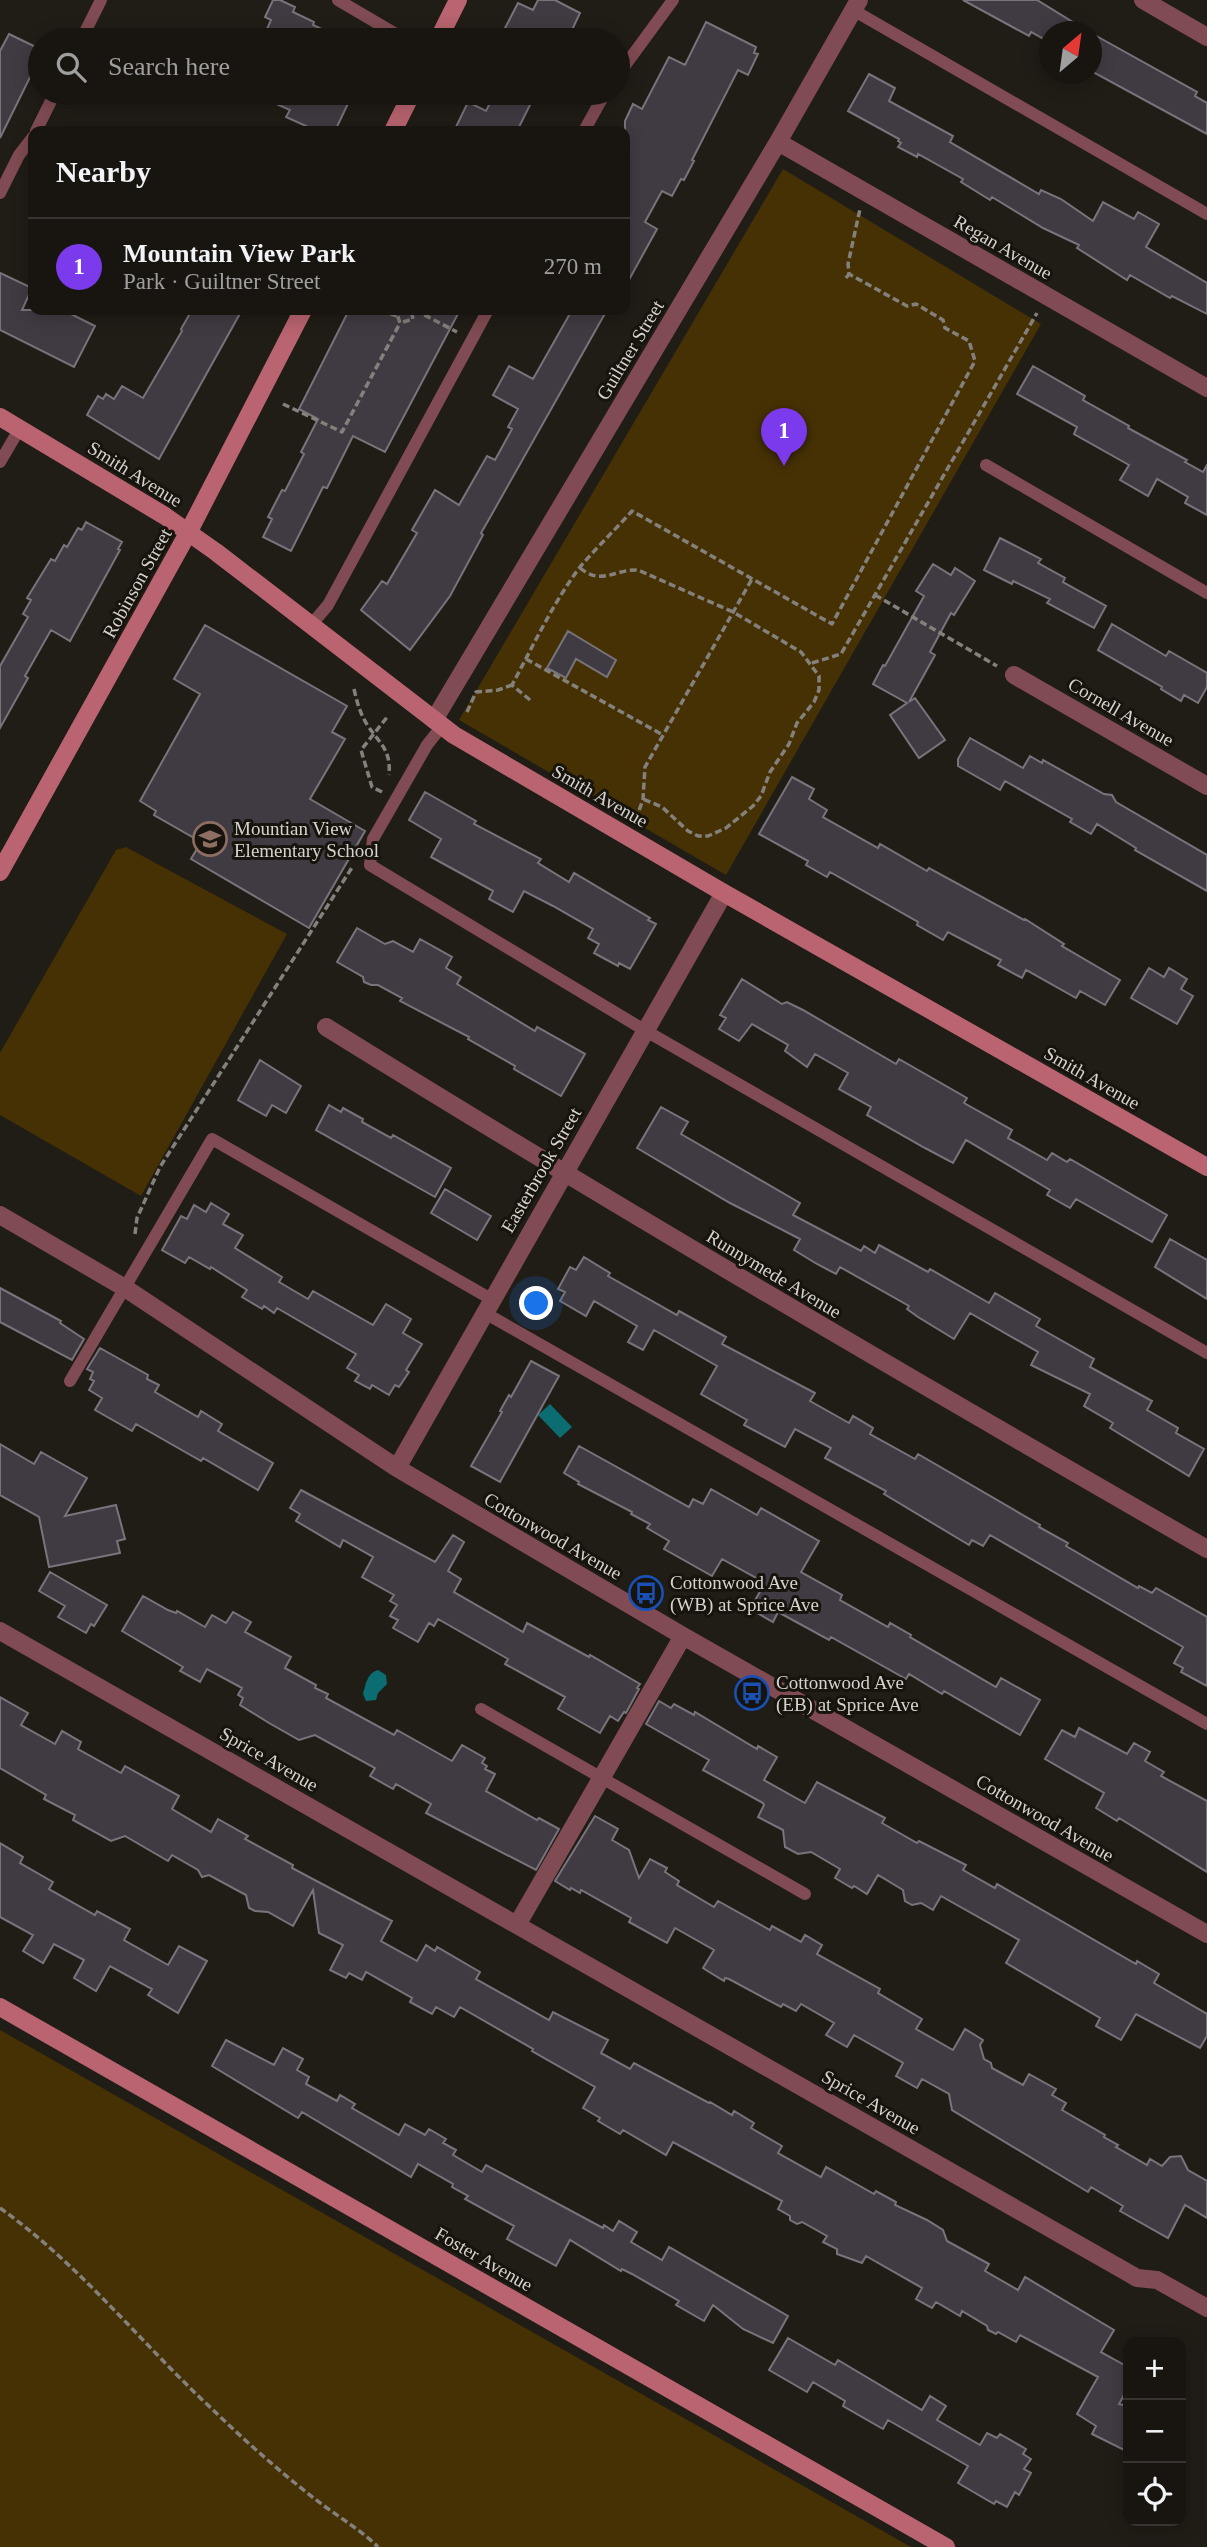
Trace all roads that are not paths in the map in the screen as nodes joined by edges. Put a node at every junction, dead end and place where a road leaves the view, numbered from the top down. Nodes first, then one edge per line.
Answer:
1 (101, 0) edge
2 (338, 0) edge
3 (458, 0) edge
4 (673, 0) edge
5 (1143, 0) edge
6 (856, 5) edge
7 (87, 28) edge
8 (386, 28) edge
9 (444, 28) edge
10 (1207, 37) edge
11 (630, 59) edge
12 (49, 105) edge
13 (406, 105) edge
14 (598, 105) edge
15 (38, 126) edge
16 (396, 126) edge
17 (587, 126) edge
18 (778, 142) junction
19 (28, 143) edge
20 (0, 193) edge
21 (1207, 214) edge
22 (300, 315) edge
23 (485, 315) edge
24 (1207, 388) edge
25 (0, 417) edge
26 (20, 428) junction
27 (0, 462) edge
28 (986, 465) dead end
29 (188, 533) junction
30 (1207, 593) edge
31 (311, 625) junction
32 (1014, 675) road end
33 (438, 723) junction
34 (1207, 786) edge
35 (0, 872) edge
36 (724, 893) junction
37 (326, 1027) dead end
38 (646, 1031) junction
39 (1207, 1167) edge
40 (563, 1173) junction
41 (0, 1216) edge
42 (125, 1288) junction
43 (488, 1306) junction
44 (1207, 1353) edge
45 (70, 1381) dead end
46 (397, 1468) junction
47 (1207, 1549) edge
48 (0, 1631) edge
49 (683, 1636) junction
50 (481, 1709) dead end
51 (1207, 1724) edge
52 (601, 1778) junction
53 (805, 1894) dead end
54 (517, 1925) junction
55 (1207, 1934) edge
56 (0, 2007) edge
57 (1207, 2308) edge
58 (946, 2547) edge

1 - 7 lane
2 - 8 lane
3 - 9 street
4 - 11 lane
5 - 10 street
6 - 18 street, Guiltner Street
6 - 21 lane
12 - 15 lane
13 - 16 street
14 - 17 lane
18 - 24 street, Regan Avenue
18 - 33 street, Guiltner Street
19 - 20 lane
22 - 29 street, Robinson Street
23 - 31 lane
25 - 26 street, Smith Avenue
26 - 27 lane
26 - 29 street, Smith Avenue
28 - 30 lane
29 - 31 street, Smith Avenue
29 - 35 street, Robinson Street
31 - 33 street, Smith Avenue
32 - 34 street, Cornell Avenue
33 - 36 street, Smith Avenue
33 - 38 lane
36 - 38 street, Easterbrook Street
36 - 39 street, Smith Avenue
37 - 40 street, Runnymede Avenue
38 - 40 street, Easterbrook Street
38 - 44 lane
40 - 43 street, Easterbrook Street
40 - 47 street, Runnymede Avenue
41 - 42 street, Cottonwood Avenue
42 - 43 lane
42 - 45 lane
42 - 46 street, Cottonwood Avenue
43 - 46 street, Easterbrook Street
43 - 51 lane
46 - 49 street, Cottonwood Avenue
48 - 54 street, Sprice Avenue
49 - 52 street
49 - 55 street, Cottonwood Avenue
50 - 52 lane
52 - 53 lane
52 - 54 street
54 - 57 street, Sprice Avenue
56 - 58 street, Foster Avenue

